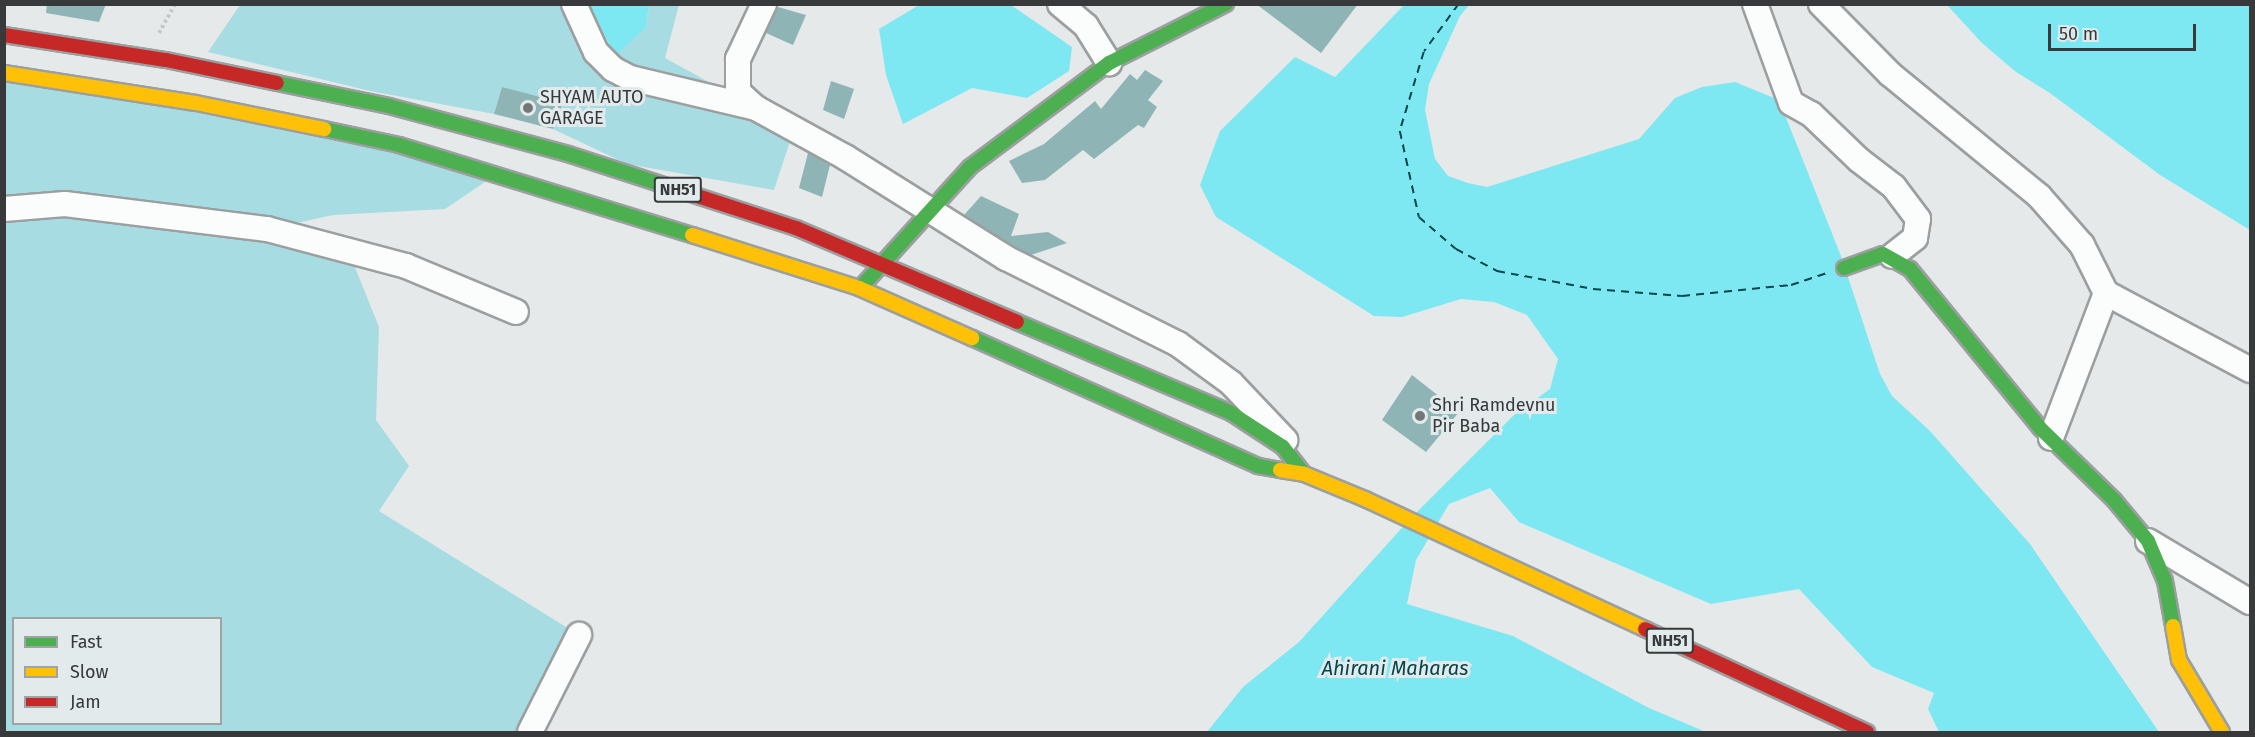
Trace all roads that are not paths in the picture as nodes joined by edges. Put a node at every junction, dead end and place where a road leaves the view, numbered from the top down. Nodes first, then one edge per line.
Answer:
1 (574, 4) edge
2 (764, 4) edge
3 (1060, 4) edge
4 (1226, 4) edge
5 (1755, 4) edge
6 (1821, 4) edge
7 (4, 35) edge
8 (1110, 63) junction
9 (4, 73) edge
10 (756, 108) junction
11 (4, 209) edge
12 (932, 209) junction
13 (1892, 255) junction
14 (882, 264) junction
15 (1844, 268) dead end
16 (859, 288) junction
17 (2106, 293) junction
18 (516, 312) dead end
19 (2250, 370) edge
20 (2051, 438) junction
21 (1304, 474) junction
22 (2148, 541) junction
23 (2250, 602) edge
24 (579, 635) dead end
25 (530, 732) edge
26 (1867, 732) edge
27 (2222, 732) edge

1 - 10 street
2 - 10 street
3 - 8 street
4 - 8 main road
5 - 13 street
6 - 17 street
7 - 14 main road, NH51
8 - 12 main road
9 - 16 main road, NH51
10 - 12 street
11 - 18 street
12 - 14 main road
12 - 21 street
13 - 15 main road
13 - 20 main road
14 - 16 main road
14 - 21 main road, NH51
16 - 21 main road, NH51
17 - 19 street
17 - 20 street
20 - 22 main road
21 - 26 main road, NH51
22 - 23 street
22 - 27 main road
24 - 25 street

